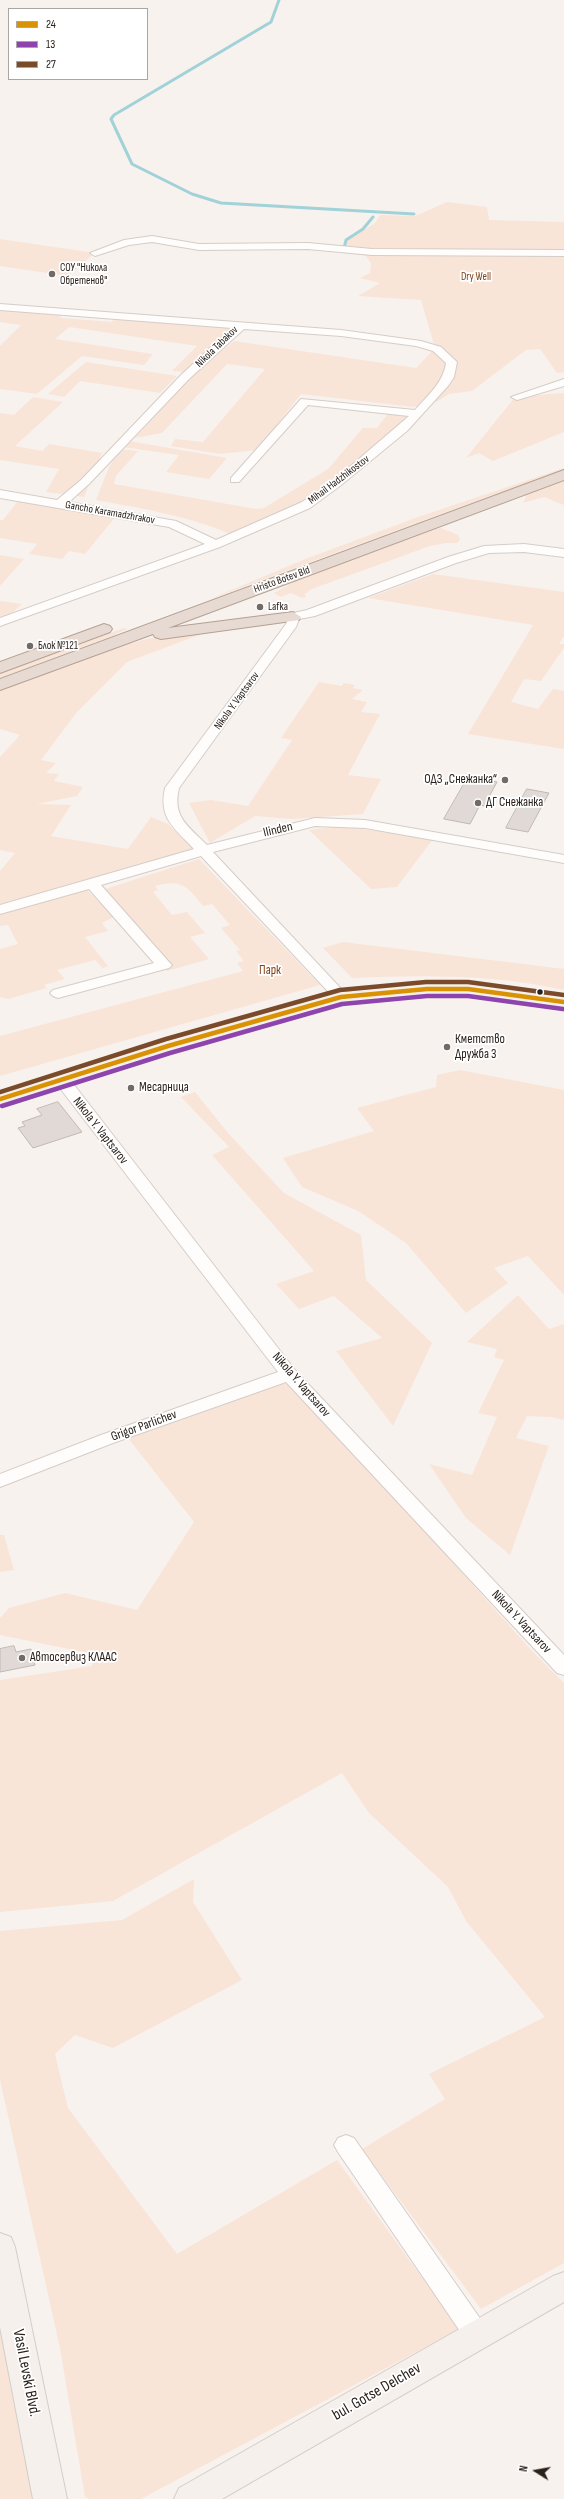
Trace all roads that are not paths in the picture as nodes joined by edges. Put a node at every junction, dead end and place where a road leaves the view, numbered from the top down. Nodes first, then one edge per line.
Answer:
1 (95, 253) dead end
2 (564, 253) edge
3 (0, 307) edge
4 (241, 326) junction
5 (564, 382) edge
6 (517, 397) dead end
7 (418, 414) junction
8 (564, 464) edge
9 (564, 475) edge
10 (235, 480) dead end
11 (0, 494) edge
12 (60, 504) junction
13 (216, 544) junction
14 (564, 553) edge
15 (203, 609) junction
16 (293, 617) junction
17 (0, 622) edge
18 (207, 627) junction
19 (144, 630) junction
20 (171, 633) junction
21 (97, 648) junction
22 (0, 668) edge
23 (0, 685) edge
24 (203, 852) junction
25 (564, 859) edge
26 (93, 885) junction
27 (0, 910) edge
28 (58, 993) dead end
29 (341, 997) junction
30 (564, 1002) edge
31 (62, 1080) junction
32 (0, 1099) edge
33 (289, 1374) junction
34 (0, 1481) edge
35 (564, 1668) edge
36 (346, 2145) dead end
37 (0, 2247) edge
38 (564, 2286) edge
39 (477, 2335) junction
40 (50, 2499) edge
41 (191, 2499) edge

1 - 2 street
3 - 4 street, Nikola Tabakov
4 - 7 street, Mihail Hadzhikostov
4 - 12 street, Nikola Tabakov
5 - 6 street
7 - 10 street
7 - 13 street, Mihail Hadzhikostov
8 - 19 highway, Hristo Botev Bld
9 - 15 highway, Hristo Botev Bld
11 - 12 street, Gancho Karamadzhrakov
12 - 13 street, Gancho Karamadzhrakov
13 - 17 street, Mihail Hadzhikostov
14 - 16 street
15 - 18 highway
15 - 19 highway, Hristo Botev Bld
16 - 18 highway
16 - 24 street, Nikola Y. Vaptsarov
18 - 20 highway
19 - 20 highway
19 - 21 highway, Hristo Botev Bld
19 - 22 highway
20 - 21 highway
21 - 23 highway, Hristo Botev Bld
24 - 25 street, Ilinden
24 - 26 street, Ilinden
24 - 29 street, Nikola Y. Vaptsarov
26 - 27 street, Ilinden
26 - 28 street
29 - 30 main road
29 - 31 main road
31 - 32 main road
31 - 33 street, Nikola Y. Vaptsarov
33 - 34 street, Grigor Parlichev
33 - 35 street, Nikola Y. Vaptsarov
36 - 39 street
37 - 40 main road, Vasil Levski Blvd.
38 - 39 main road, bul. Gotse Delchev
39 - 41 main road, bul. Gotse Delchev

